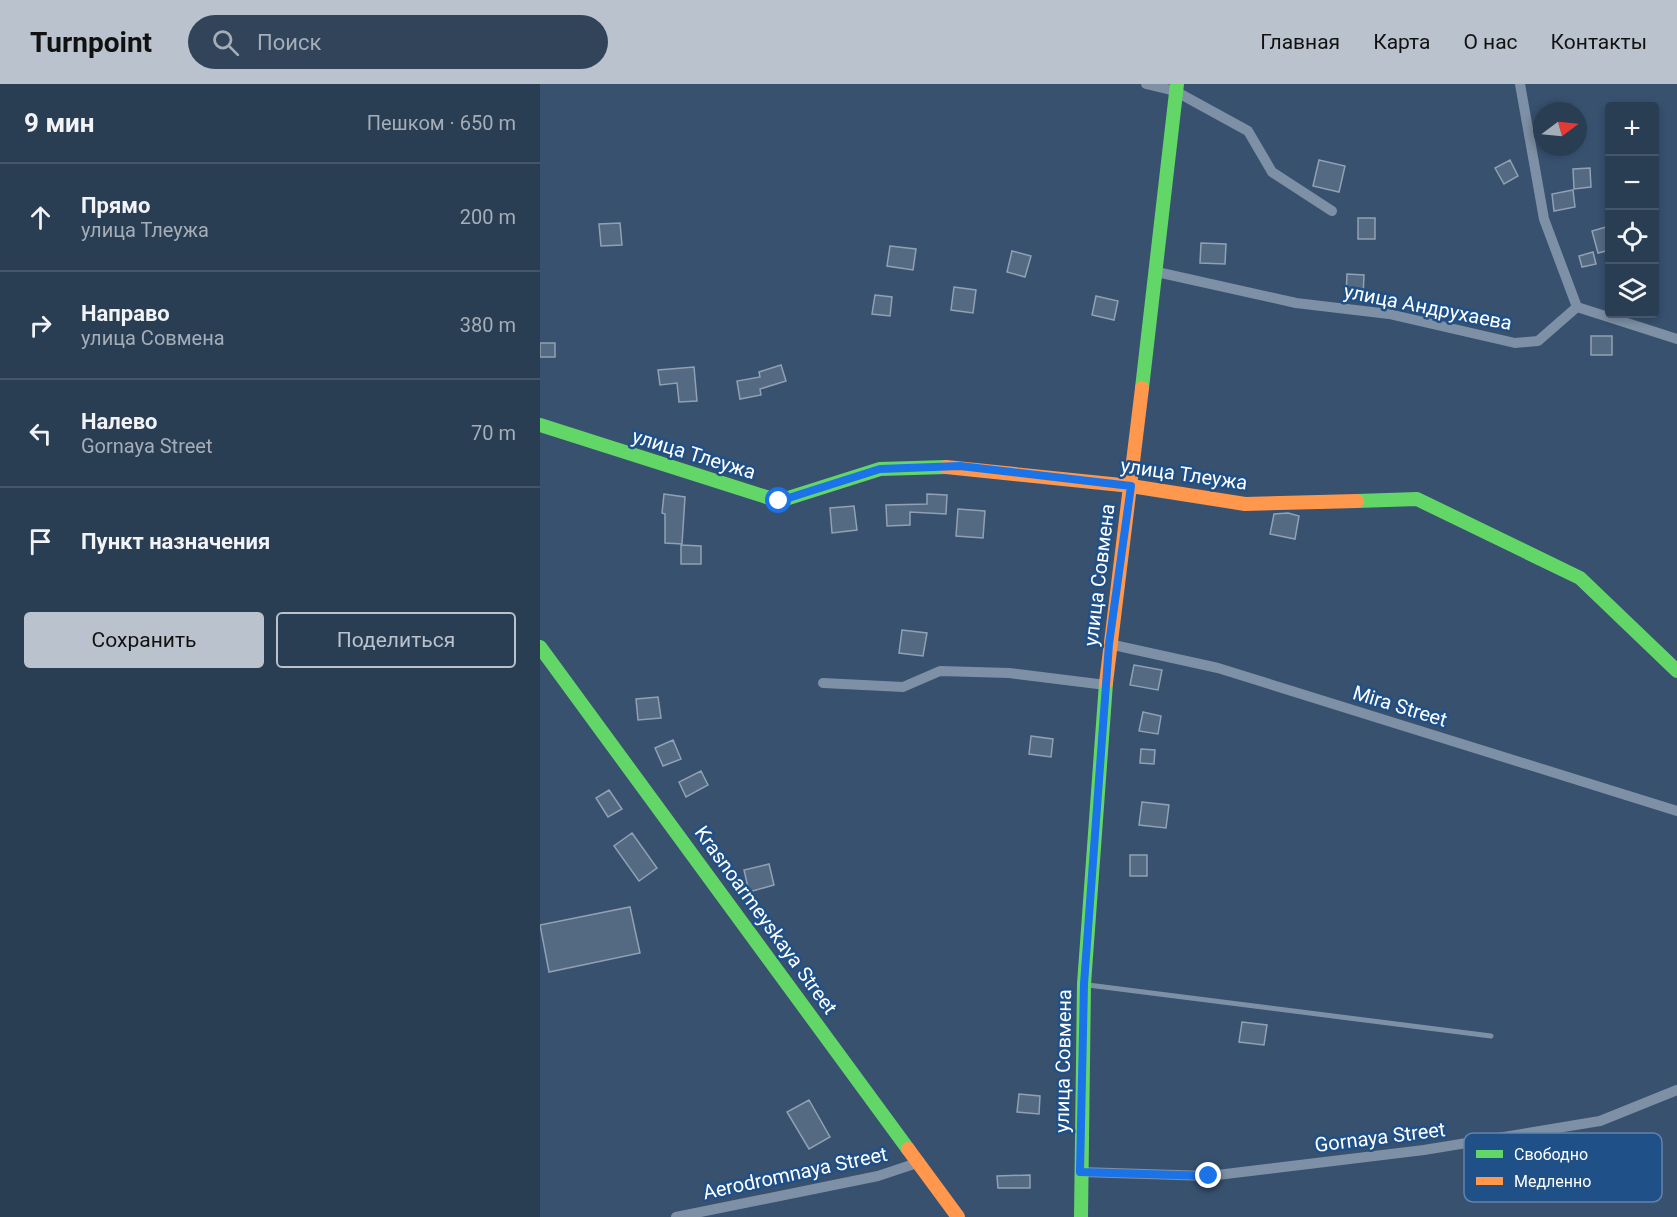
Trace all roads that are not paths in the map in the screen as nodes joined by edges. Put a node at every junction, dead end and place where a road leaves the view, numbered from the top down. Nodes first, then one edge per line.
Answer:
1 (1146, 84) edge
2 (1520, 84) edge
3 (1176, 88) edge
4 (1332, 211) dead end
5 (1157, 272) junction
6 (1576, 307) junction
7 (1677, 339) edge
8 (540, 425) edge
9 (1131, 486) junction
10 (1109, 644) junction
11 (540, 647) edge
12 (1677, 671) edge
13 (823, 682) dead end
14 (1106, 685) junction
15 (1677, 811) edge
16 (1084, 984) junction
17 (1491, 1036) dead end
18 (1677, 1090) edge
19 (1531, 1133) edge
20 (1464, 1144) edge
21 (920, 1162) junction
22 (1080, 1172) junction
23 (676, 1217) edge
24 (958, 1217) edge
25 (1081, 1217) edge

1 - 3 street
2 - 6 street
3 - 4 street
3 - 5 street, улица Совмена
5 - 6 street, улица Андрухаева
5 - 9 street, улица Совмена
6 - 7 street
8 - 9 street, улица Тлеужа
9 - 10 street, улица Совмена
9 - 12 street, улица Тлеужа
10 - 14 street, улица Совмена
10 - 15 street, Mira Street
11 - 21 street, Krasnoarmeyskaya Street
13 - 14 street
14 - 16 street, улица Совмена
16 - 17 lane
16 - 22 street, улица Совмена
18 - 19 street, Gornaya Street
20 - 22 street, Gornaya Street
21 - 23 street, Aerodromnaya Street
21 - 24 street, Krasnoarmeyskaya Street
22 - 25 street, улица Совмена

